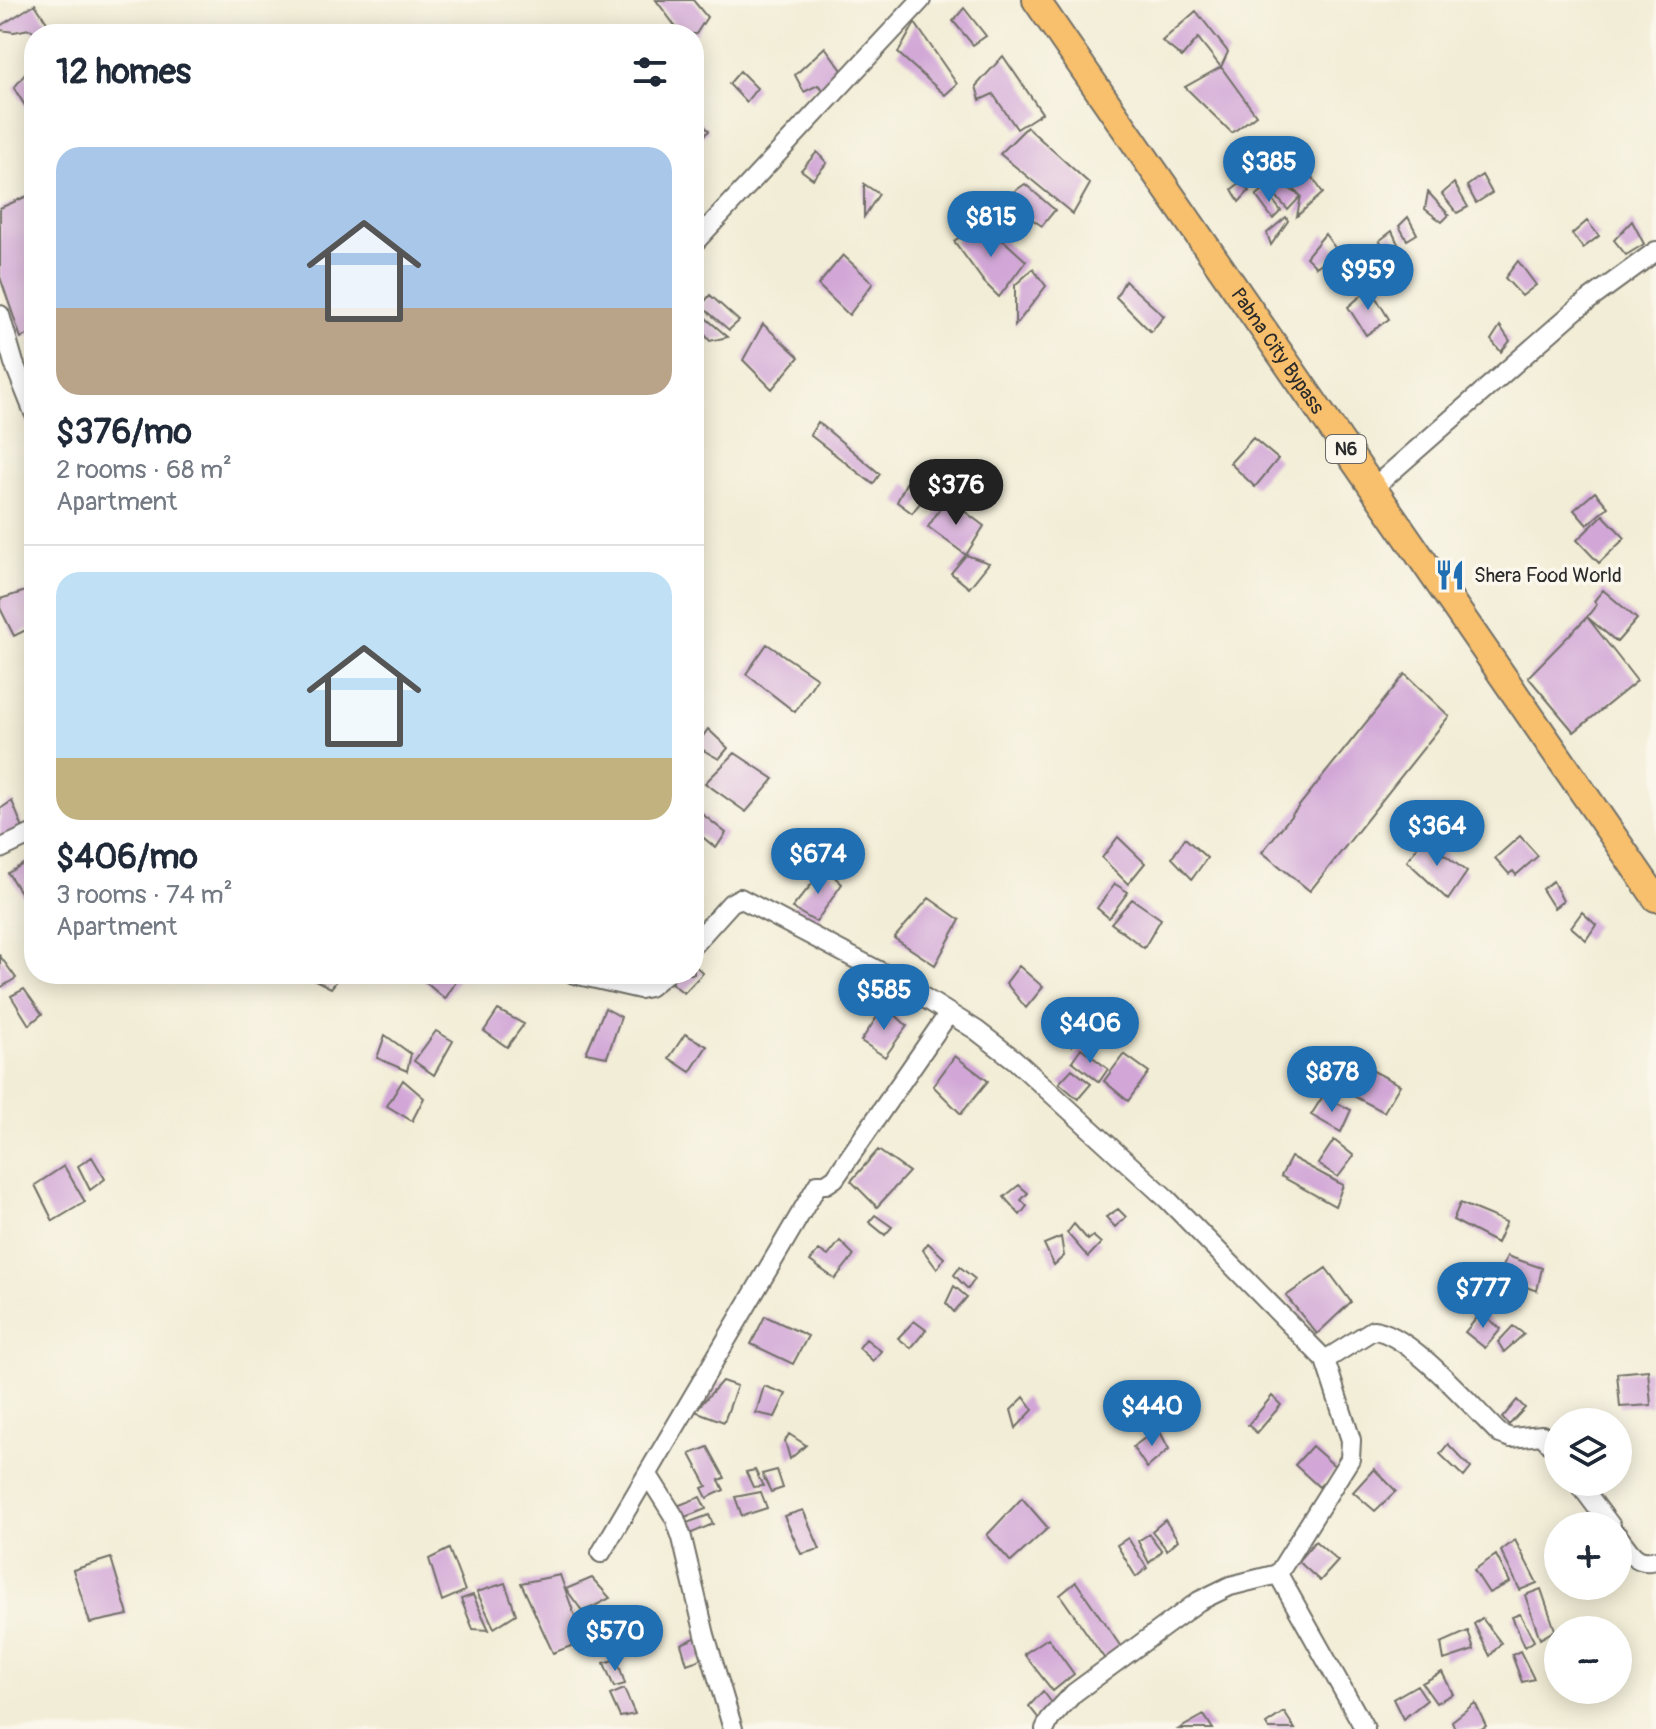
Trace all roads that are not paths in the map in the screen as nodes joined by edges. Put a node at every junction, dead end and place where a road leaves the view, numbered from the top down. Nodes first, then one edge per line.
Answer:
1 (921, 0) edge
2 (1036, 0) edge
3 (704, 232) edge
4 (1656, 251) edge
5 (0, 315) edge
6 (24, 388) edge
7 (1373, 488) junction
8 (24, 838) edge
9 (0, 849) edge
10 (1656, 898) edge
11 (704, 933) edge
12 (618, 984) edge
13 (653, 984) edge
14 (949, 1013) junction
15 (1325, 1360) junction
16 (1544, 1437) edge
17 (648, 1475) junction
18 (601, 1553) dead end
19 (1632, 1555) edge
20 (1656, 1560) edge
21 (1278, 1574) junction
22 (733, 1729) edge
23 (1045, 1729) edge
24 (1365, 1729) edge

1 - 3 street
2 - 7 highway, Pabna City Bypass / N6
4 - 7 street
5 - 6 street
7 - 10 highway, Pabna City Bypass / N6
8 - 9 street
11 - 14 street
12 - 13 street
14 - 15 street
14 - 17 street
15 - 16 street
15 - 21 street
17 - 18 street
17 - 22 street
19 - 20 street
21 - 23 street
21 - 24 street

